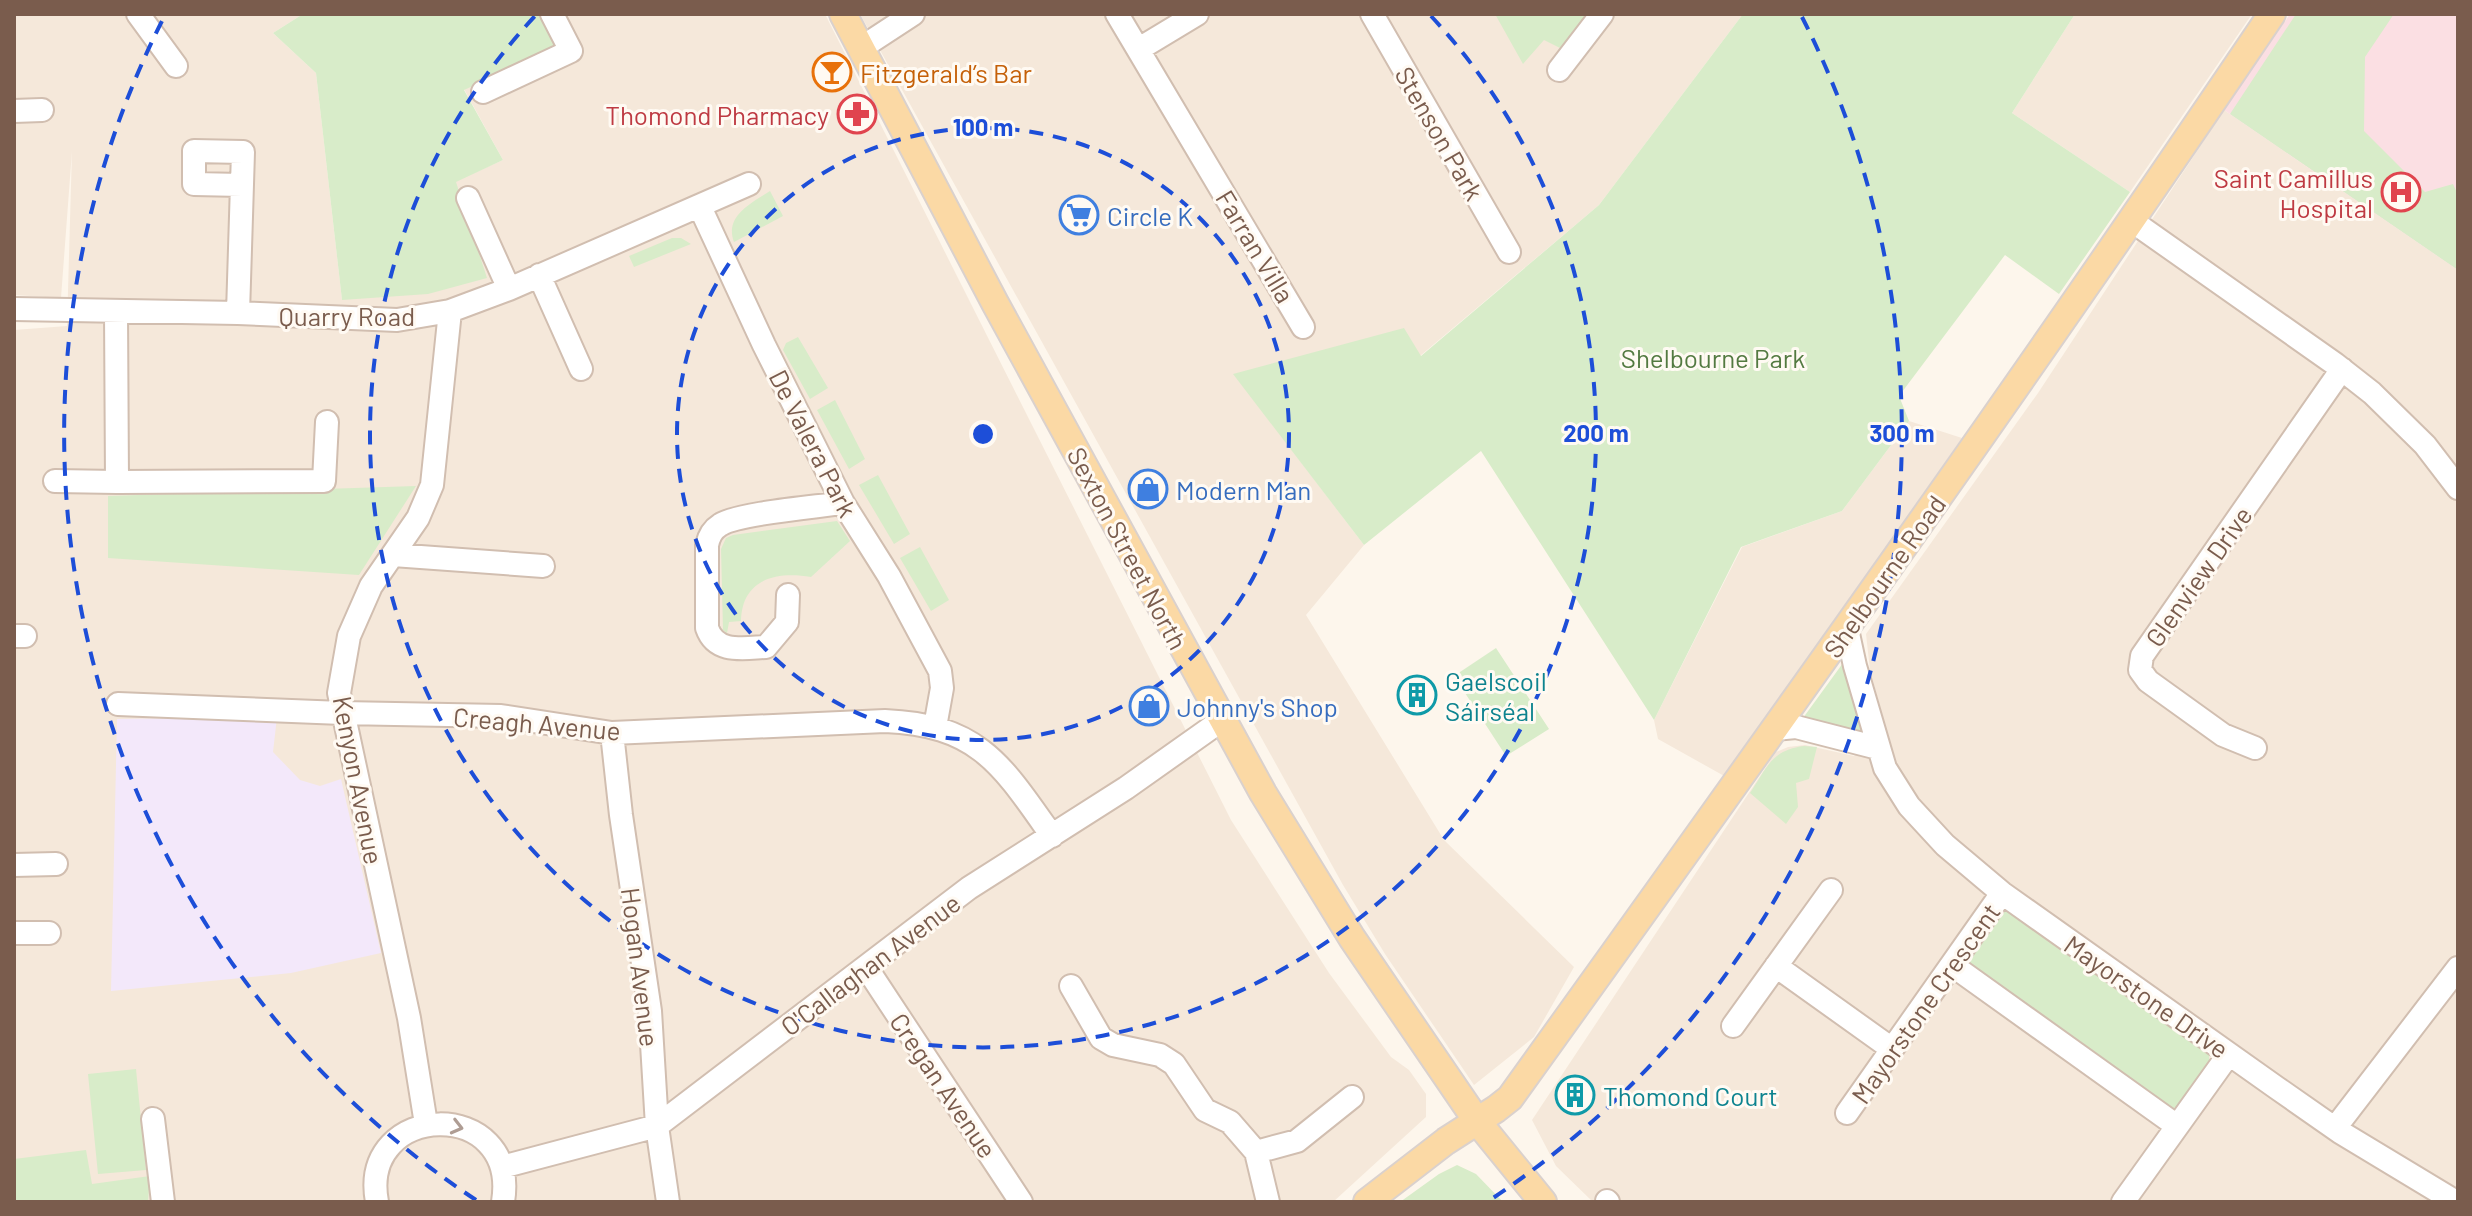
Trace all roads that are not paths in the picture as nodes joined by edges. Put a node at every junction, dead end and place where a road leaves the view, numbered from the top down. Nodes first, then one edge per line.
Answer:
1 (138, 14) edge
2 (552, 14) edge
3 (843, 14) edge
4 (913, 14) edge
5 (1117, 14) edge
6 (1197, 14) edge
7 (1372, 14) edge
8 (1602, 14) edge
9 (2272, 14) edge
10 (861, 48) junction
11 (1139, 49) junction
12 (176, 66) dead end
13 (1559, 70) dead end
14 (483, 92) dead end
15 (42, 110) dead end
16 (14, 111) edge
17 (749, 184) dead end
18 (242, 185) dead end
19 (468, 198) dead end
20 (700, 207) junction
21 (2132, 221) junction
22 (1509, 252) dead end
23 (539, 275) junction
24 (509, 289) junction
25 (14, 309) edge
26 (450, 311) junction
27 (116, 312) junction
28 (238, 313) junction
29 (1303, 327) dead end
30 (581, 369) dead end
31 (2342, 369) junction
32 (327, 422) dead end
33 (55, 481) dead end
34 (117, 482) junction
35 (2458, 488) edge
36 (843, 503) junction
37 (393, 555) junction
38 (543, 566) dead end
39 (788, 595) dead end
40 (1847, 629) junction
41 (118, 704) dead end
42 (342, 713) junction
43 (1222, 720) junction
44 (935, 727) junction
45 (1775, 729) junction
46 (612, 733) junction
47 (1878, 748) junction
48 (2255, 748) dead end
49 (1052, 836) junction
50 (56, 864) dead end
51 (14, 865) edge
52 (1831, 890) dead end
53 (2002, 893) junction
54 (14, 933) edge
55 (49, 933) dead end
56 (1952, 965) junction
57 (1776, 966) junction
58 (866, 967) junction
59 (2458, 968) edge
60 (1071, 986) dead end
61 (1733, 1026) dead end
62 (1892, 1049) junction
63 (2229, 1054) junction
64 (1352, 1097) dead end
65 (1847, 1113) dead end
66 (153, 1119) dead end
67 (1477, 1121) junction
68 (426, 1124) junction
69 (657, 1126) junction
70 (2177, 1126) junction
71 (2335, 1128) junction
72 (1256, 1152) junction
73 (502, 1167) junction
74 (163, 1202) edge
75 (377, 1202) edge
76 (503, 1202) edge
77 (668, 1202) edge
78 (1021, 1202) edge
79 (1268, 1202) edge
80 (1367, 1202) edge
81 (1543, 1202) edge
82 (2123, 1202) edge
83 (2456, 1202) edge

1 - 12 street
2 - 14 street
3 - 10 main road, Sexton Street North
4 - 10 street
5 - 11 street
6 - 11 street
7 - 22 street, Stenson Park
8 - 13 street
9 - 21 main road, Shelbourne Road
10 - 43 main road, Sexton Street North
11 - 29 street, Farran Villa
15 - 16 street
17 - 20 street
18 - 28 street
19 - 24 street
20 - 23 street, Quarry Road
20 - 36 street, De Valera Park
21 - 31 street
21 - 40 main road, Shelbourne Road
23 - 24 street, Quarry Road
23 - 30 street
24 - 26 street, Quarry Road
25 - 27 street, Quarry Road
26 - 28 street, Quarry Road
26 - 37 street, Kenyon Avenue
27 - 28 street, Quarry Road
27 - 34 street
31 - 35 street
31 - 48 street, Glenview Drive
32 - 34 street
33 - 34 street
36 - 39 street
36 - 44 street, De Valera Park
37 - 38 street
37 - 42 street, Kenyon Avenue
40 - 45 main road, Shelbourne Road
40 - 47 street, Mayorstone Drive
41 - 42 street, Creagh Avenue
42 - 46 street, Creagh Avenue
42 - 68 street, Kenyon Avenue
43 - 49 street, O'Callaghan Avenue
43 - 67 main road, Sexton Street North
44 - 46 street, Creagh Avenue
44 - 49 street, Creagh Avenue
45 - 47 street
45 - 67 main road, Shelbourne Road
46 - 69 street, Hogan Avenue
47 - 53 street, Mayorstone Drive
49 - 58 street, O'Callaghan Avenue
50 - 51 street
52 - 57 street
53 - 56 street, Mayorstone Crescent
53 - 63 street, Mayorstone Drive
54 - 55 street
56 - 62 street, Mayorstone Crescent
56 - 70 street
57 - 61 street
57 - 62 street
58 - 69 street, O'Callaghan Avenue
58 - 78 street, Cregan Avenue
59 - 71 street
60 - 72 street
62 - 65 street, Mayorstone Crescent
63 - 70 street
63 - 71 street, Mayorstone Drive
64 - 72 street
66 - 74 street
67 - 80 main road, Shelbourne Road
67 - 81 main road, Sexton Street North
68 -> 73 street
68 - 75 street
69 - 73 street, O'Callaghan Avenue
69 - 77 street, Hogan Avenue
70 - 82 street
71 - 83 street, Mayorstone Drive
72 - 79 street
73 - 76 street

